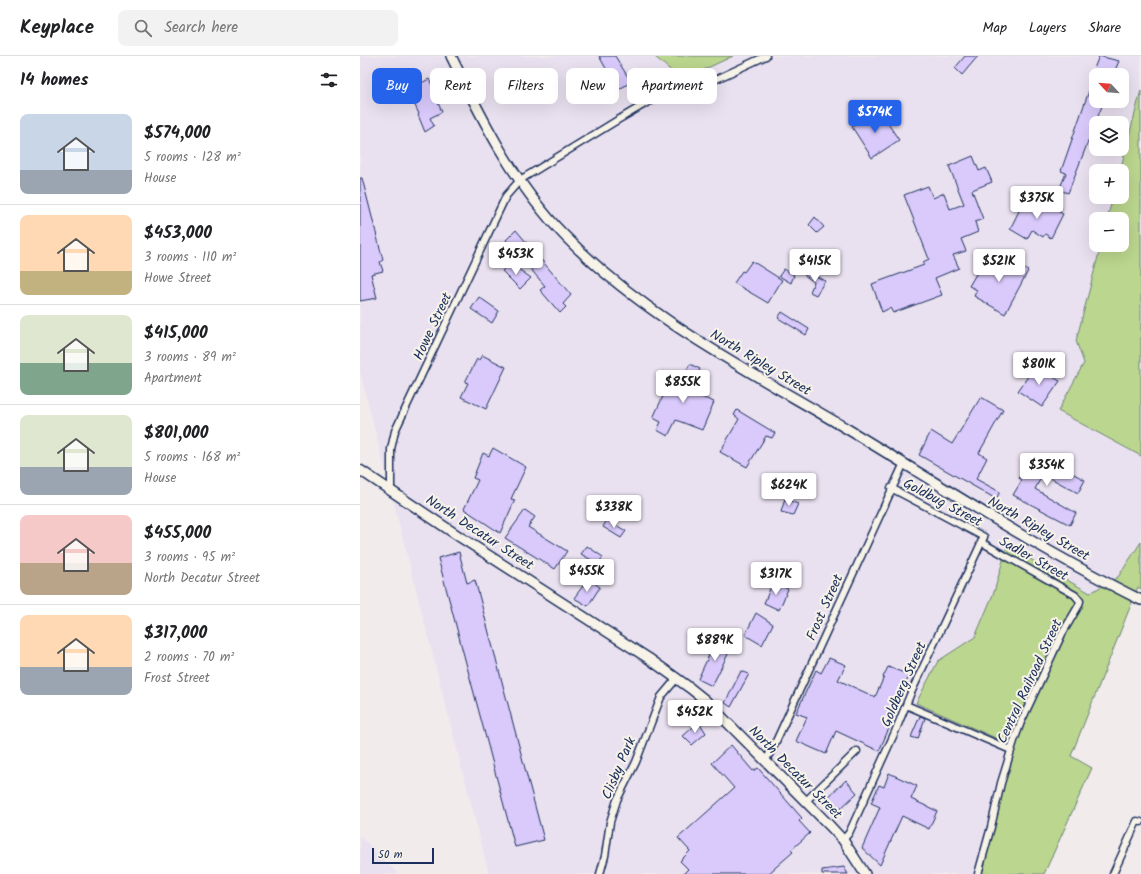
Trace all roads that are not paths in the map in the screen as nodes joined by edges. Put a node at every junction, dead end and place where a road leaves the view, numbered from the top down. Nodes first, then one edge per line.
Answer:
1 (451, 56) edge
2 (766, 56) edge
3 (520, 180) junction
4 (904, 463) junction
5 (360, 470) edge
6 (891, 488) junction
7 (391, 490) junction
8 (982, 539) junction
9 (1075, 595) joint
10 (1141, 600) edge
11 (677, 678) junction
12 (906, 705) junction
13 (1011, 750) junction
14 (857, 751) dead end
15 (765, 761) junction
16 (806, 801) junction
17 (1141, 822) edge
18 (842, 840) junction
19 (600, 874) edge
20 (865, 874) edge
21 (978, 874) edge
22 (1113, 874) edge

1 - 3 main road, North Ripley Street
2 - 3 street, Howe Street
3 - 4 main road, North Ripley Street
3 - 7 street, Howe Street
4 - 6 street, Frost Street
4 - 10 main road, North Ripley Street
5 - 7 main road, North Decatur Street
6 - 8 street, Goldbug Street
6 - 15 street, Frost Street
7 - 11 main road, North Decatur Street
8 - 9 street, Sadler Street
8 - 12 street, Goldberg Street
9 - 13 street, Central Railroad Street
11 - 15 main road, North Decatur Street
11 - 19 street, Clisby Park
12 - 13 street
12 - 18 street, Goldberg Street
13 - 21 street, Central Railroad Street
14 - 16 street
15 - 16 main road, North Decatur Street
16 - 18 main road, North Decatur Street
17 - 22 street
18 - 20 main road, North Decatur Street

